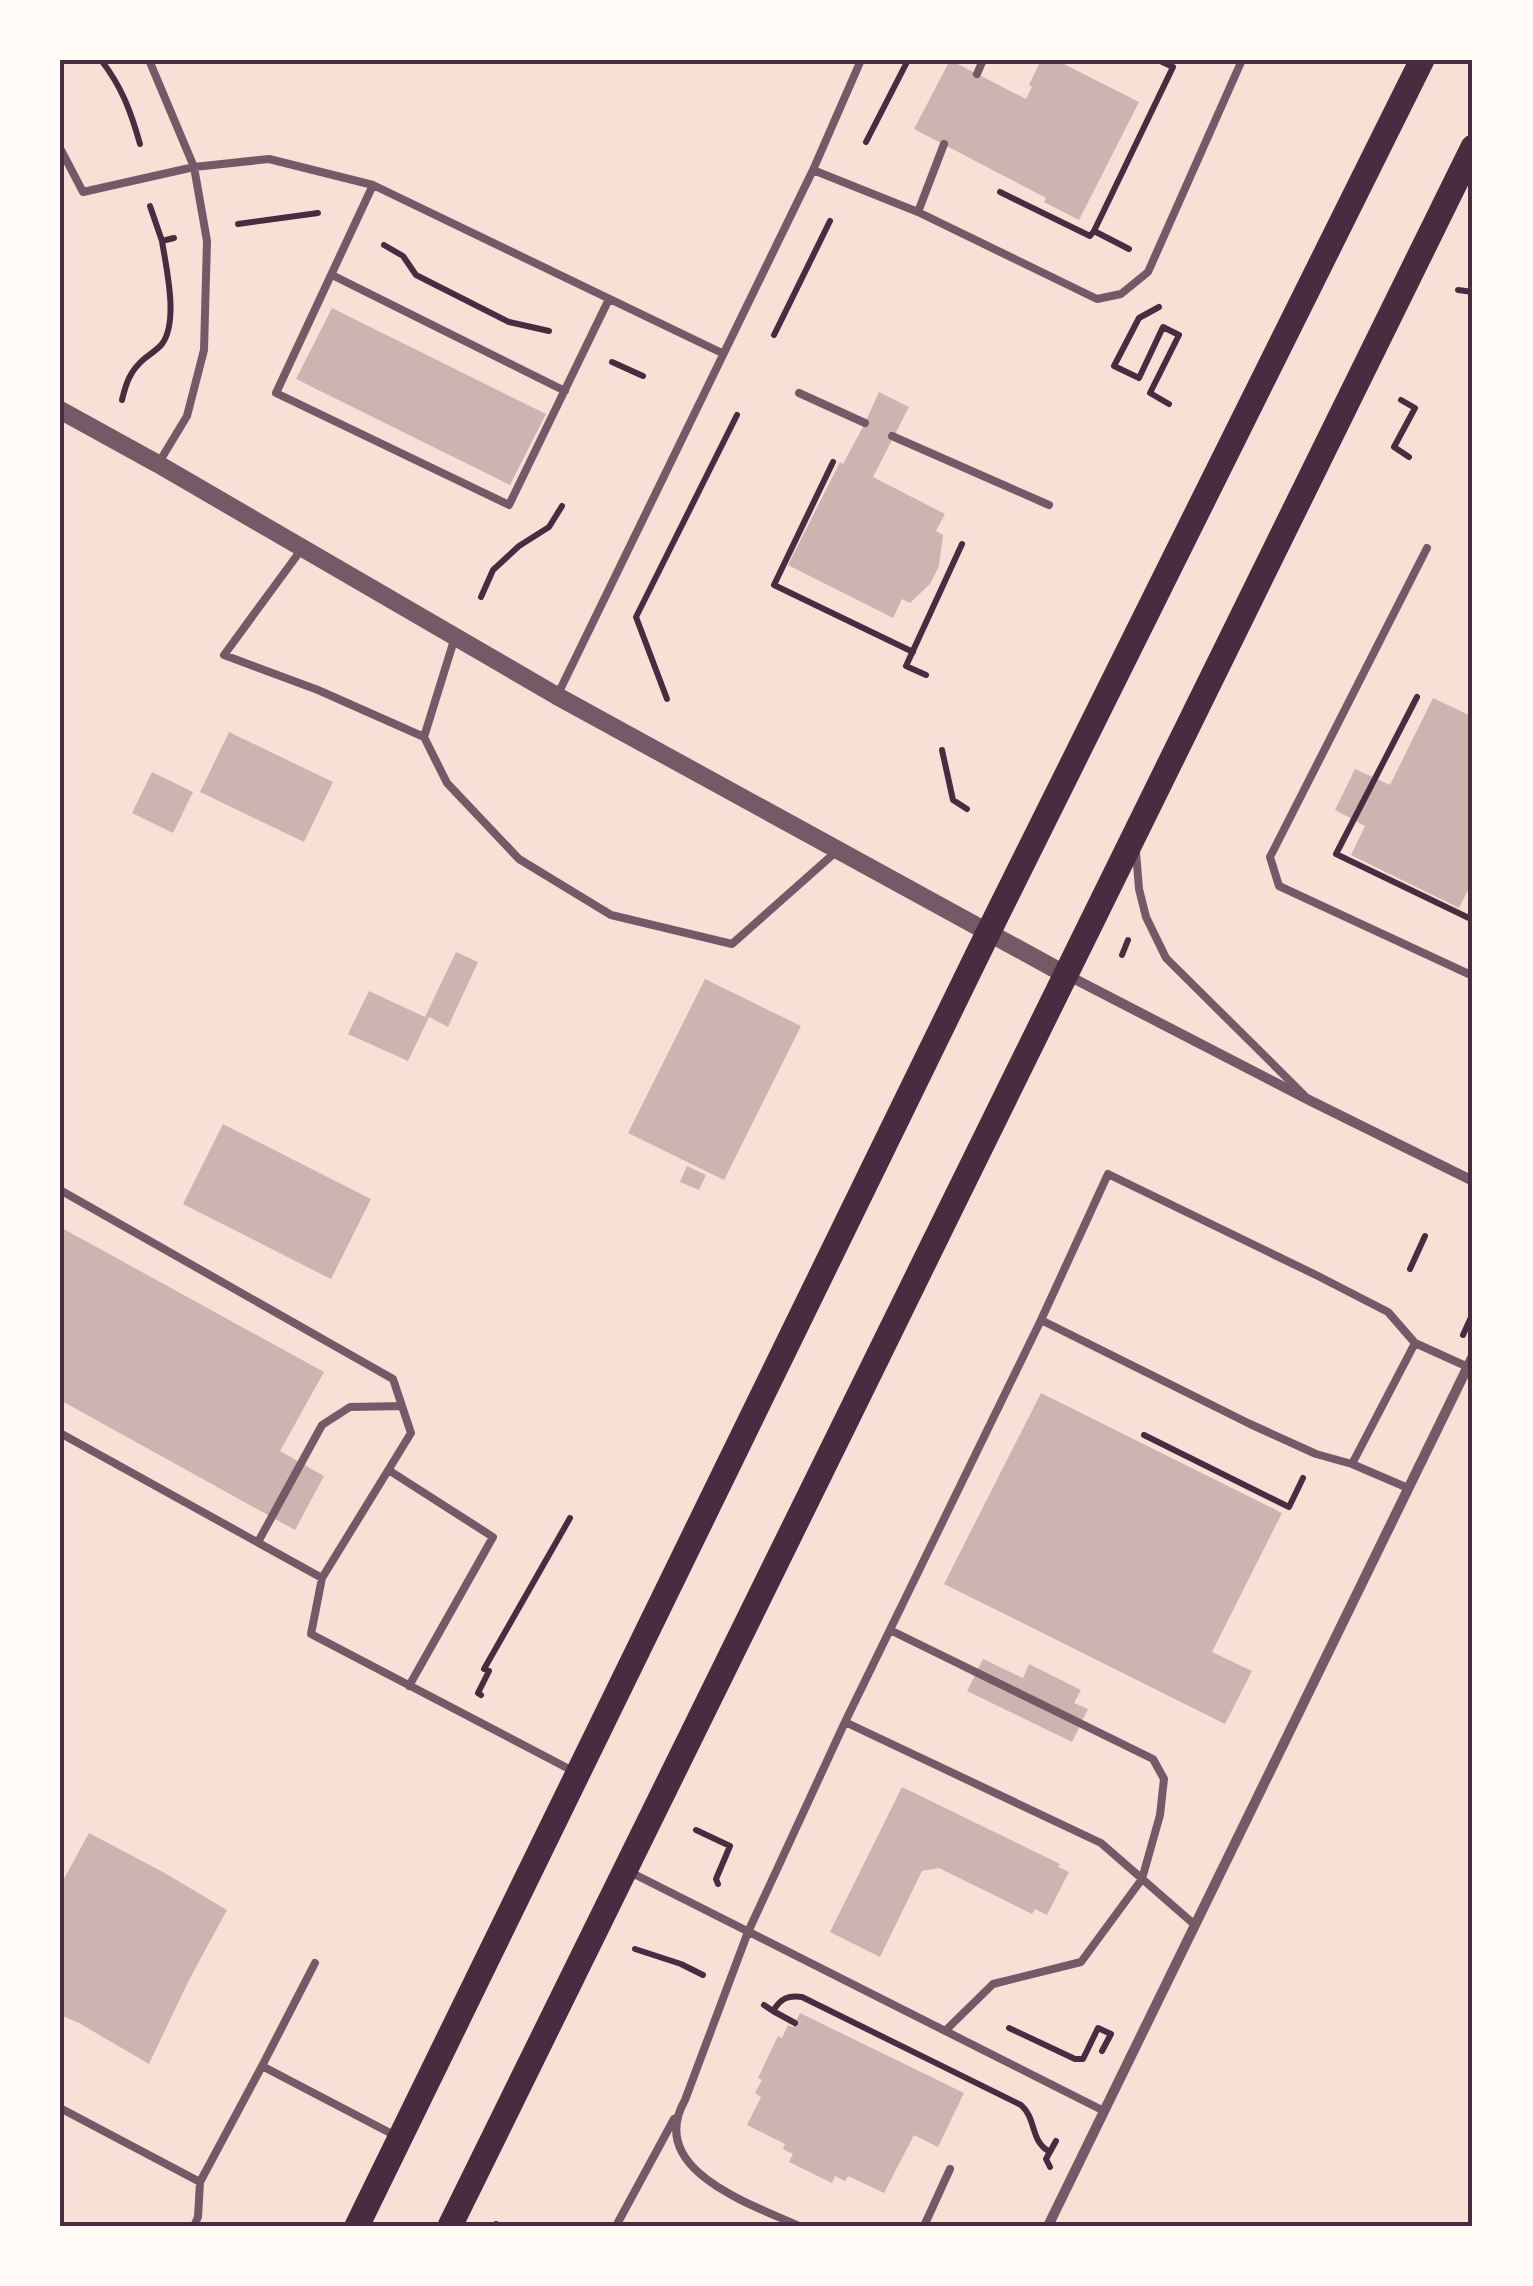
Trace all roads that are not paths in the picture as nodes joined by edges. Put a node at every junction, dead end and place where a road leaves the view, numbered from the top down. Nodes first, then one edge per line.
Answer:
1 (149, 60) edge
2 (861, 60) edge
3 (983, 60) edge
4 (1242, 60) edge
5 (1422, 60) edge
6 (977, 74) dead end
7 (944, 144) dead end
8 (1473, 146) edge
9 (60, 148) edge
10 (194, 167) junction
11 (813, 170) junction
12 (373, 186) junction
13 (918, 212) junction
14 (332, 274) junction
15 (609, 299) junction
16 (722, 353) junction
17 (565, 392) junction
18 (798, 393) dead end
19 (60, 410) edge
20 (865, 423) dead end
21 (892, 436) dead end
22 (158, 464) junction
23 (1049, 504) dead end
24 (302, 548) junction
25 (1426, 548) dead end
26 (455, 637) junction
27 (557, 696) junction
28 (424, 737) junction
29 (1134, 837) junction
30 (838, 850) junction
31 (988, 933) junction
32 (1066, 975) junction
33 (1473, 976) edge
34 (1311, 1101) junction
35 (1473, 1181) edge
36 (60, 1190) edge
37 (1040, 1320) junction
38 (1415, 1343) junction
39 (1470, 1361) edge
40 (402, 1406) junction
41 (60, 1433) edge
42 (1352, 1464) junction
43 (390, 1471) junction
44 (1408, 1488) junction
45 (258, 1542) junction
46 (322, 1578) junction
47 (890, 1630) junction
48 (409, 1686) junction
49 (845, 1722) junction
50 (577, 1773) junction
51 (626, 1870) junction
52 (1142, 1878) junction
53 (1195, 1925) junction
54 (748, 1932) junction
55 (315, 1963) dead end
56 (945, 2031) junction
57 (262, 2066) junction
58 (60, 2108) edge
59 (1104, 2111) junction
60 (676, 2115) junction
61 (400, 2139) junction
62 (950, 2169) dead end
63 (200, 2182) junction
64 (617, 2223) edge
65 (194, 2226) edge
66 (357, 2226) edge
67 (450, 2226) edge
68 (631, 2226) edge
69 (799, 2226) edge
70 (924, 2226) edge
71 (1048, 2226) edge

1 - 10 lane
2 - 11 lane
3 - 6 lane
4 - 13 lane
5 - 31 main road
7 - 13 lane
8 - 29 main road
9 - 10 lane
10 - 12 lane
10 - 22 lane
11 - 13 lane
11 - 16 lane
12 - 14 lane
12 - 15 lane
14 - 17 lane
14 - 17 lane
15 - 16 lane
15 - 17 lane
16 - 27 lane
18 - 20 lane
19 - 22 street
21 - 23 lane
22 - 24 street
24 - 26 street
24 - 28 lane
25 - 33 lane
26 - 27 street
26 - 28 lane
27 - 30 street
28 - 30 lane
29 - 32 main road
29 - 34 lane
30 - 31 street
31 - 32 street
31 - 50 main road
32 - 34 street
32 - 51 main road
34 - 35 street
36 - 40 lane
37 - 38 lane
37 - 42 lane
37 - 47 lane
38 - 39 lane
38 - 42 lane
39 - 44 street
40 - 43 lane
40 - 45 lane
41 - 45 lane
42 - 44 lane
43 - 46 lane
43 - 48 lane
44 - 53 street
45 - 46 lane
46 - 48 lane
47 - 49 lane
47 - 52 lane
48 - 50 lane
49 - 52 lane
49 - 54 lane
50 - 61 main road
51 - 54 lane
51 - 67 main road
52 - 53 lane
52 - 56 lane
53 - 59 street
54 - 56 lane
54 - 60 lane
55 - 57 lane
56 - 59 lane
57 - 61 lane
57 - 63 lane
58 - 63 lane
59 - 71 street
60 - 64 lane
60 - 69 lane
61 - 66 main road
62 - 70 lane
63 - 65 lane
64 - 68 lane

